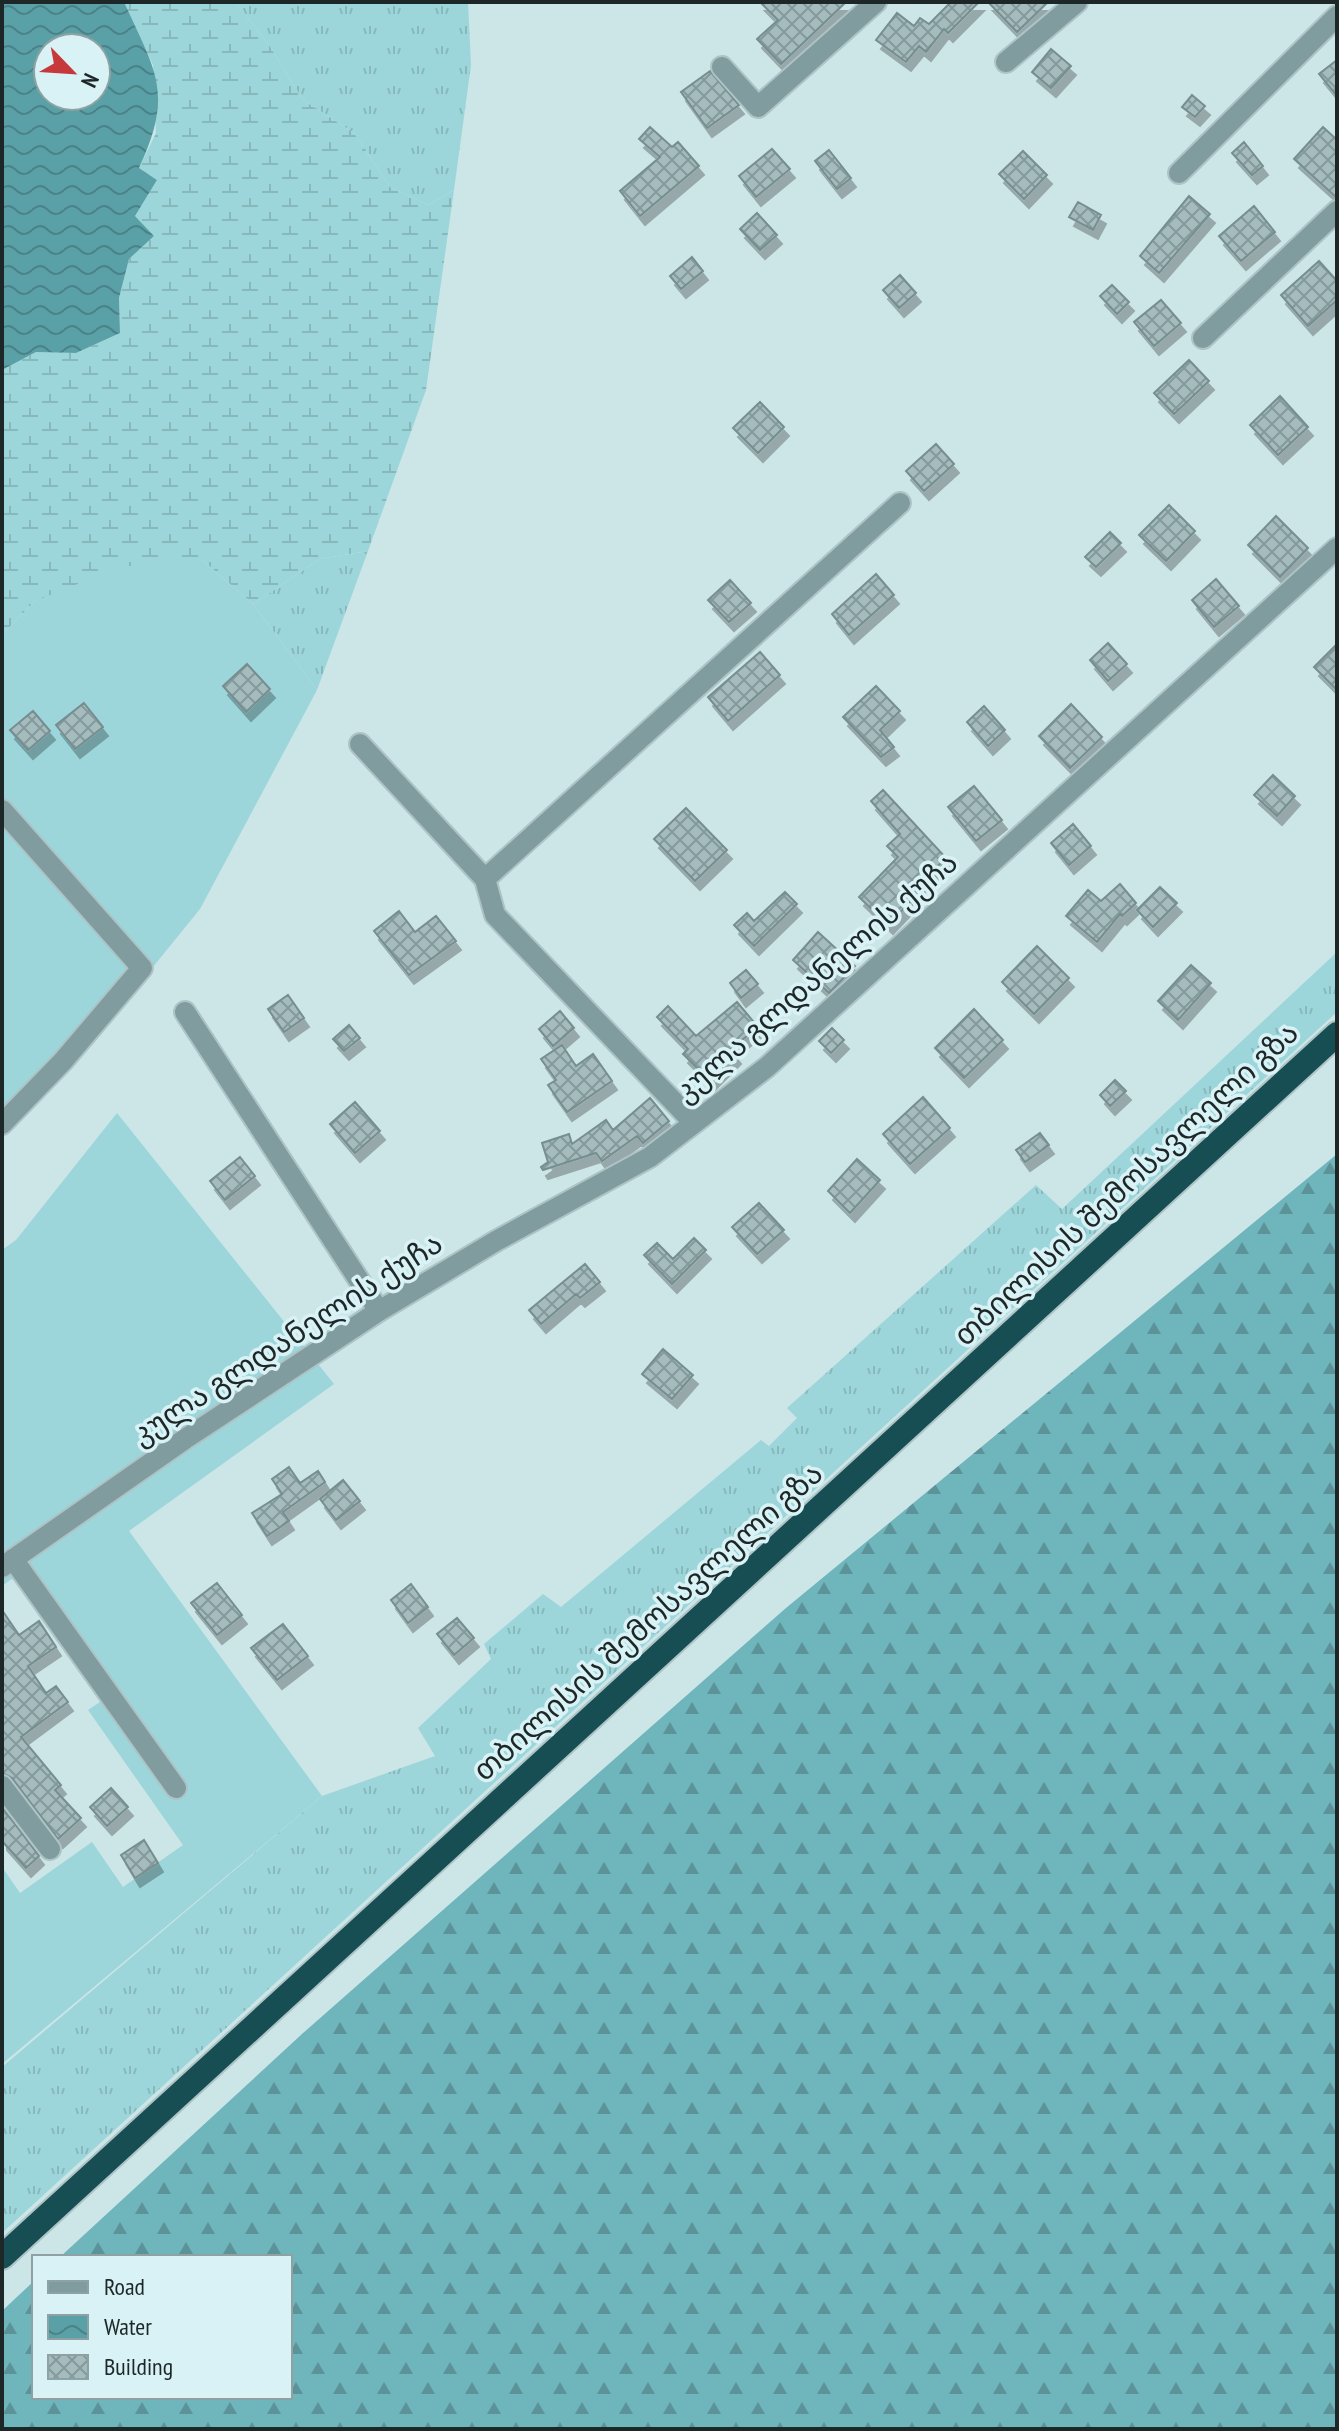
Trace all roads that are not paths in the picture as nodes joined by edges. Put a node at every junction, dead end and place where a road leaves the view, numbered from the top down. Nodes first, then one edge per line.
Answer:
1 (876, 2) edge
2 (1077, 2) edge
3 (1337, 16) edge
4 (1006, 62) dead end
5 (722, 67) dead end
6 (1179, 173) dead end
7 (1337, 211) edge
8 (1203, 338) dead end
9 (900, 503) dead end
10 (1337, 548) edge
11 (360, 744) dead end
12 (2, 810) edge
13 (485, 879) junction
14 (185, 1012) dead end
15 (1337, 1034) edge
16 (694, 1123) junction
17 (2, 1124) edge
18 (379, 1311) junction
19 (8, 1563) edge
20 (2, 1786) edge
21 (176, 1788) dead end
22 (50, 1849) dead end
23 (2, 2257) edge

1 - 5 street
2 - 4 street
3 - 6 street
7 - 8 street
9 - 13 street
10 - 16 street, კულა გლდანელის ქუჩა
11 - 13 street
12 - 17 street
13 - 16 street
14 - 18 street
15 - 23 highway, თბილისის შემოსავლელი გზა
16 - 18 street, კულა გლდანელის ქუჩა
18 - 19 street, კულა გლდანელის ქუჩა
19 - 21 street
20 - 22 street

